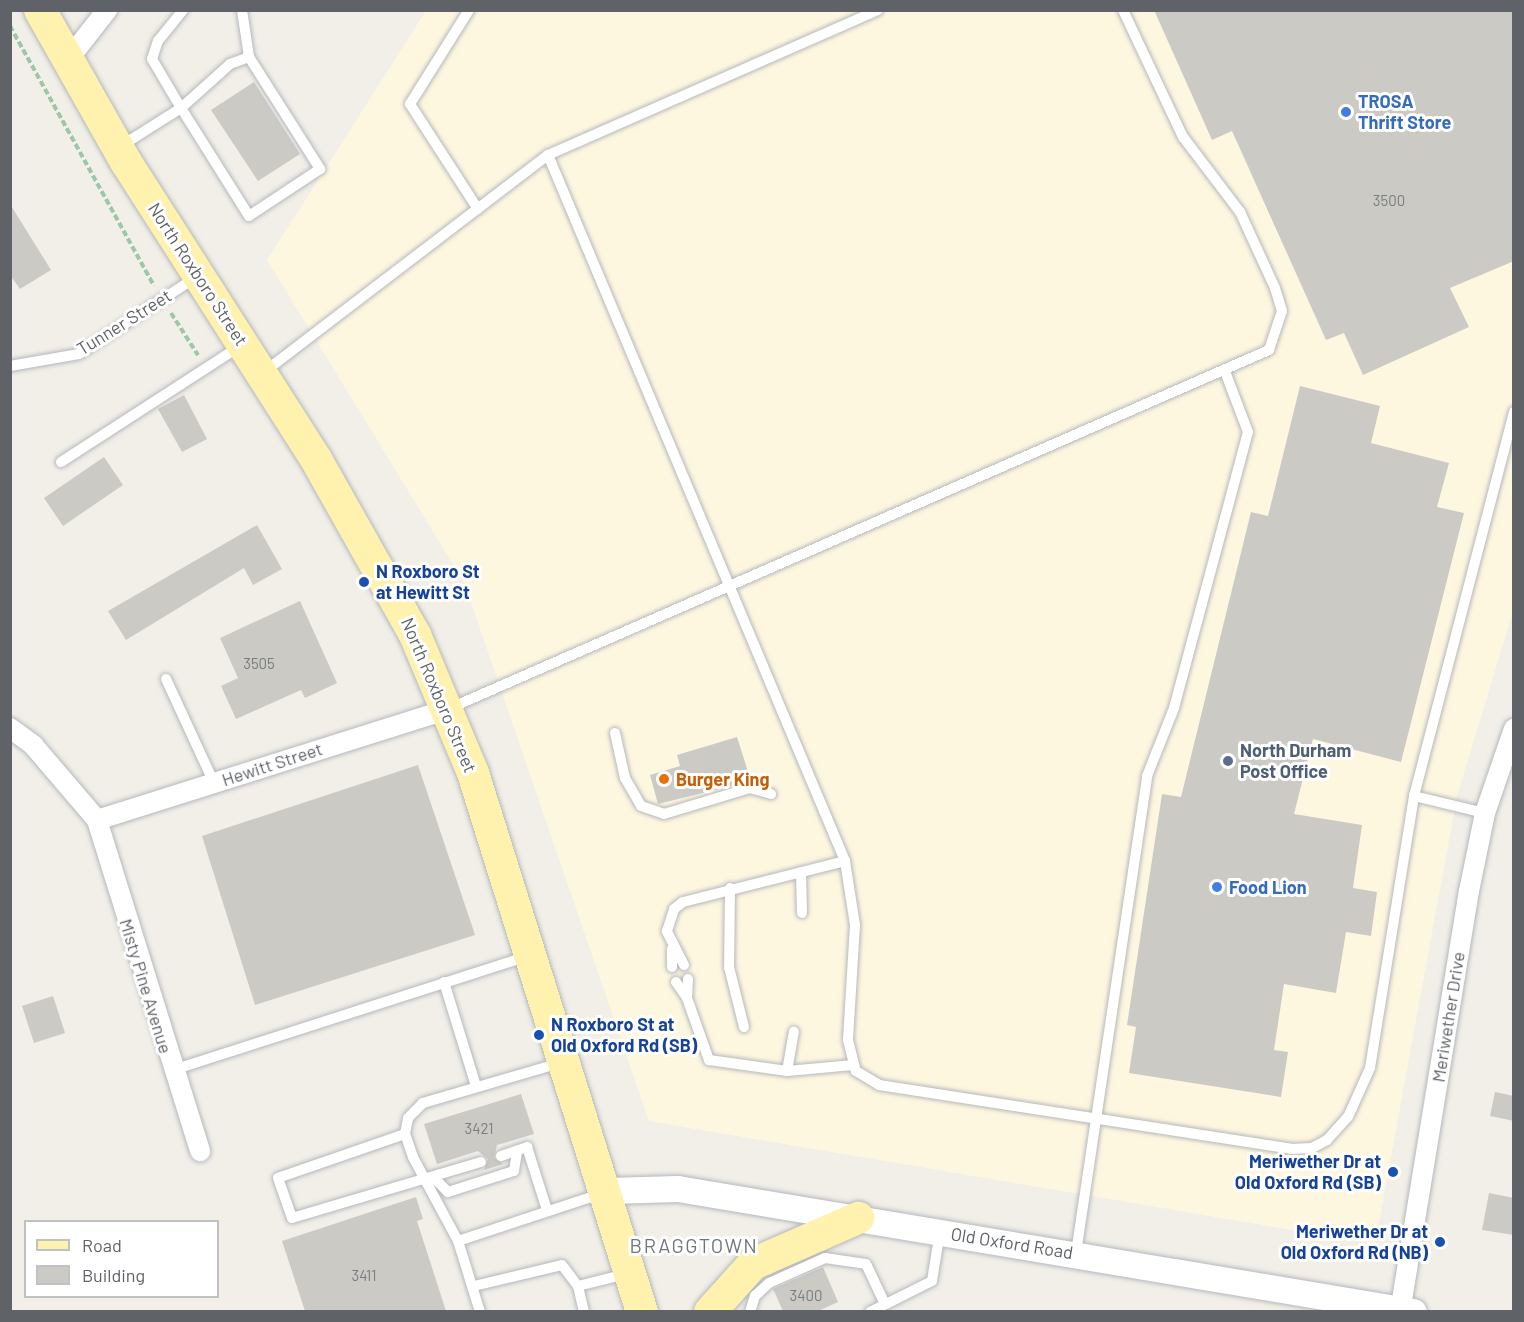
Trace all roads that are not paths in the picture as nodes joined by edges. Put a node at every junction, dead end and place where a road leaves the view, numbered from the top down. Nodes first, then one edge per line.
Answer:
1 (40, 10) edge
2 (107, 10) edge
3 (183, 10) edge
4 (242, 10) edge
5 (469, 10) edge
6 (878, 10) edge
7 (1124, 10) edge
8 (249, 57) junction
9 (67, 61) junction
10 (181, 108) junction
11 (118, 148) junction
12 (548, 155) junction
13 (478, 209) junction
14 (198, 275) junction
15 (243, 345) junction
16 (10, 366) edge
17 (261, 374) junction
18 (1226, 374) junction
19 (1514, 412) edge
20 (61, 462) dead end
21 (729, 587) junction
22 (166, 679) dead end
23 (448, 709) junction
24 (10, 728) edge
25 (1514, 729) edge
26 (615, 734) dead end
27 (214, 783) junction
28 (771, 794) dead end
29 (1414, 796) junction
30 (1485, 813) junction
31 (97, 820) junction
32 (845, 861) junction
33 (801, 872) junction
34 (730, 888) junction
35 (802, 913) dead end
36 (672, 949) junction
37 (532, 955) junction
38 (684, 965) dead end
39 (672, 967) dead end
40 (688, 979) dead end
41 (444, 982) junction
42 (676, 982) dead end
43 (687, 998) junction
44 (744, 1027) dead end
45 (794, 1032) dead end
46 (567, 1062) junction
47 (854, 1065) junction
48 (173, 1070) junction
49 (787, 1071) junction
50 (476, 1086) junction
51 (1094, 1120) junction
52 (405, 1134) junction
53 (200, 1151) dead end
54 (517, 1151) junction
55 (501, 1156) dead end
56 (481, 1162) dead end
57 (428, 1179) junction
58 (609, 1191) junction
59 (548, 1210) junction
60 (858, 1218) junction
61 (940, 1231) junction
62 (458, 1240) junction
63 (1076, 1253) junction
64 (632, 1272) junction
65 (474, 1286) junction
66 (578, 1286) junction
67 (885, 1304) junction
68 (480, 1311) edge
69 (584, 1311) edge
70 (642, 1311) edge
71 (710, 1311) edge
72 (750, 1311) edge
73 (870, 1311) edge
74 (1405, 1311) edge

1 - 9 main road, North Roxboro Street
2 - 9 street
3 - 10 lane
4 - 8 lane
5 - 13 lane
6 - 12 lane
7 - 18 lane
8 - 10 lane
8 - 10 lane
9 - 11 main road, North Roxboro Street
10 - 11 lane
11 - 14 main road, North Roxboro Street
12 - 13 lane
12 - 21 lane
13 - 17 lane
14 - 15 main road, North Roxboro Street
14 - 16 lane, Tunner Street
15 - 17 main road, North Roxboro Street
15 - 20 lane
17 - 23 main road, North Roxboro Street
18 - 21 lane
18 - 51 lane
19 - 29 lane
21 - 23 lane
21 - 32 lane
22 - 27 lane
23 - 27 street, Hewitt Street
23 - 37 main road, North Roxboro Street
24 - 31 street
25 - 30 street, Meriwether Drive
26 - 28 lane
27 - 31 street, Hewitt Street
29 - 30 lane
29 - 51 lane
30 - 74 street, Meriwether Drive
31 - 48 street, Misty Pine Avenue
32 - 33 lane
32 - 47 lane
33 - 34 lane
33 - 35 lane
34 - 36 lane
34 - 44 lane
36 - 38 lane
36 - 39 lane
37 - 41 lane
37 - 46 main road, North Roxboro Street
40 - 43 lane
41 - 48 lane
41 - 50 lane
42 - 43 lane
43 - 49 lane
45 - 49 lane
46 - 50 lane
46 - 58 main road, North Roxboro Street
47 - 49 lane
47 - 51 lane
48 - 53 street, Misty Pine Avenue
50 - 52 lane
51 - 63 lane
52 - 57 lane
52 - 57 lane
54 - 55 lane
54 - 57 lane
54 - 59 lane
56 - 57 lane
57 - 62 lane
58 - 59 lane
58 - 60 street, Old Oxford Road
58 - 64 main road, North Roxboro Street
59 - 62 lane
60 - 61 street, Old Oxford Road
60 - 71 main road
61 - 63 street, Old Oxford Road
61 - 67 lane
62 - 65 lane
63 - 74 street, Old Oxford Road
64 - 66 lane
64 - 70 main road, North Roxboro Street
65 - 66 lane
65 - 68 lane
66 - 69 lane
67 - 72 lane
67 - 73 lane

